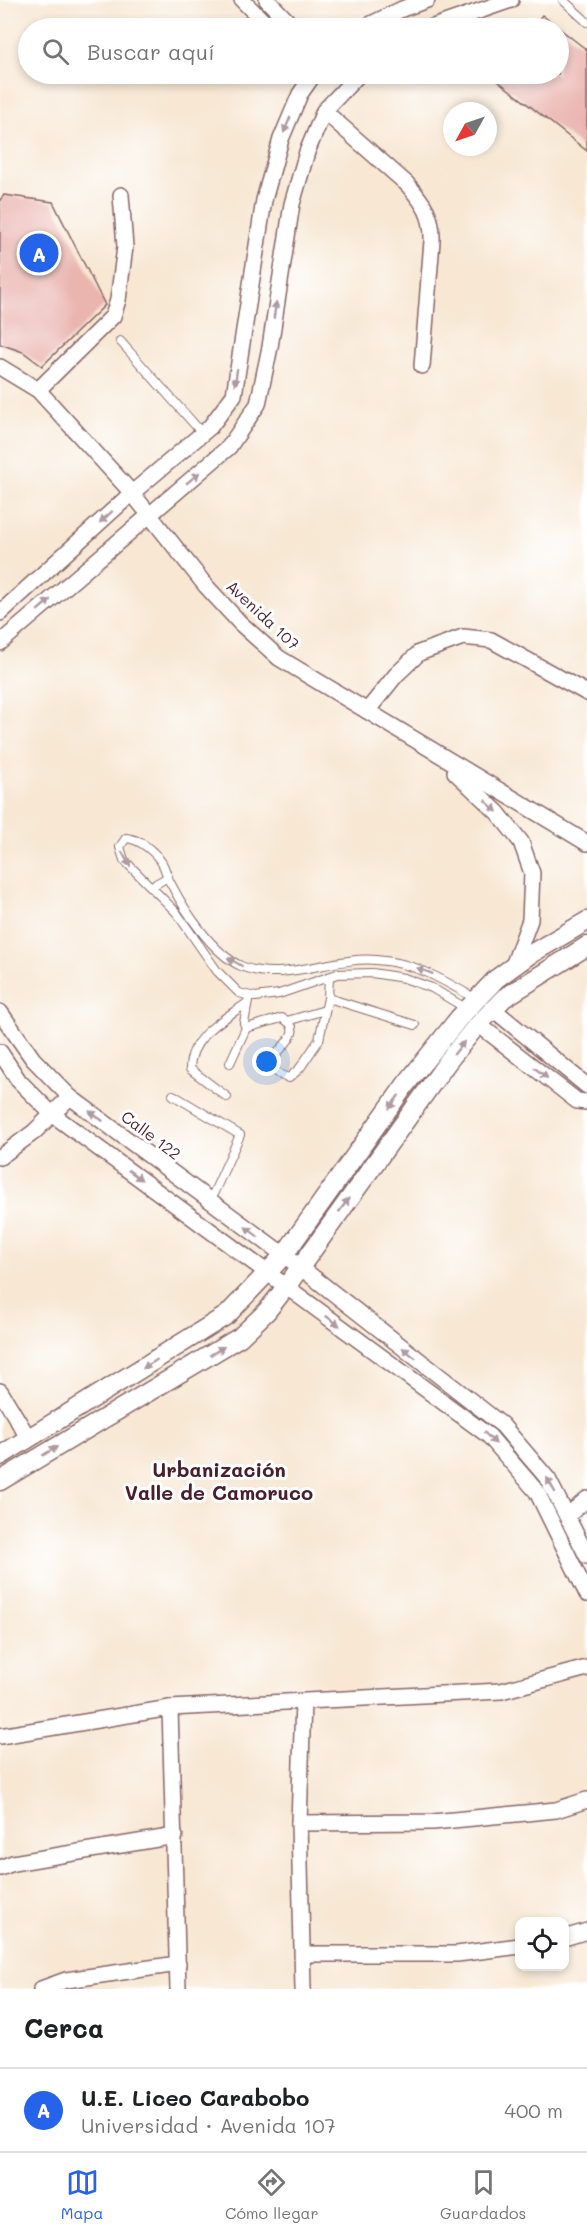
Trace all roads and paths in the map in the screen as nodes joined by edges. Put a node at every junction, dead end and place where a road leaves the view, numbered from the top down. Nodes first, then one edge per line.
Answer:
1 (242, 0) edge
2 (267, 0) edge
3 (427, 0) edge
4 (511, 0) edge
5 (562, 0) edge
6 (260, 18) edge
7 (284, 18) edge
8 (384, 18) edge
9 (459, 18) edge
10 (587, 22) edge
11 (307, 84) edge
12 (350, 84) edge
13 (324, 111) junction
14 (121, 195) dead end
15 (120, 341) dead end
16 (422, 366) dead end
17 (0, 367) edge
18 (38, 390) junction
19 (202, 434) junction
20 (132, 493) junction
21 (149, 515) junction
22 (0, 613) edge
23 (0, 643) edge
24 (587, 693) edge
25 (367, 711) junction
26 (433, 752) junction
27 (587, 843) edge
28 (168, 877) junction
29 (152, 886) junction
30 (587, 921) edge
31 (587, 946) edge
32 (513, 966) junction
33 (329, 977) junction
34 (328, 998) junction
35 (248, 1000) junction
36 (472, 1004) junction
37 (493, 1009) junction
38 (325, 1010) junction
39 (0, 1012) edge
40 (287, 1021) junction
41 (478, 1024) junction
42 (415, 1025) dead end
43 (246, 1028) junction
44 (0, 1052) edge
45 (230, 1063) dead end
46 (587, 1086) edge
47 (173, 1095) dead end
48 (70, 1097) junction
49 (227, 1097) dead end
50 (587, 1102) edge
51 (52, 1114) junction
52 (0, 1157) edge
53 (210, 1201) junction
54 (284, 1256) junction
55 (300, 1267) junction
56 (266, 1272) junction
57 (286, 1287) junction
58 (0, 1391) edge
59 (62, 1418) junction
60 (74, 1437) junction
61 (29, 1439) junction
62 (0, 1456) edge
63 (0, 1481) edge
64 (587, 1499) edge
65 (567, 1516) junction
66 (585, 1546) edge
67 (587, 1594) edge
68 (587, 1668) edge
69 (303, 1702) junction
70 (170, 1708) junction
71 (0, 1736) edge
72 (587, 1800) edge
73 (299, 1823) junction
74 (175, 1836) junction
75 (0, 1868) edge
76 (587, 1931) edge
77 (569, 1936) edge
78 (515, 1947) edge
79 (303, 1954) junction
80 (178, 1964) junction
81 (41, 1989) edge
82 (178, 1989) edge
83 (303, 1989) edge

1 - 6 street
2 - 7 street
3 - 8 street
4 - 9 street
5 - 10 lane
11 -> 19 street
12 - 13 street
13 - 16 street
21 -> 13 street
14 - 18 street
15 - 19 lane
17 - 18 street, Avenida 107
18 - 20 street, Avenida 107
19 - 20 street
20 - 21 street, Avenida 107
20 -> 22 street
23 -> 21 street
21 - 25 street, Avenida 107
24 - 25 street
25 - 26 street, Avenida 107
26 - 27 street, Avenida 107
26 -> 32 street
28 - 29 lane
28 -> 29 lane
36 -> 28 lane
29 - 35 lane
30 - 32 street
31 - 37 street
32 - 36 street
33 - 34 lane
33 - 35 lane
33 - 36 lane
34 - 38 lane
34 - 42 lane
35 - 43 lane
35 - 49 lane
36 -> 54 street
37 - 41 street
37 - 46 street
38 - 40 lane
38 - 40 lane
39 - 48 street, Calle 122
40 - 43 lane
41 -> 50 street
55 -> 41 street
43 - 45 lane
44 - 51 street
47 - 53 lane
48 - 51 street
53 -> 48 street, Calle 122
51 - 52 street
51 -> 56 street
54 -> 53 street, Calle 122
54 - 55 street, Calle 122
54 - 56 street
55 - 57 street
65 -> 55 street, Calle 122
56 - 57 street
56 -> 59 street
60 -> 57 street
57 -> 67 street
58 - 61 street
59 - 60 street
59 - 61 street
63 -> 60 street
61 - 62 street
64 - 65 street
65 - 66 street, Calle 122
68 - 69 street
69 - 70 street
69 - 73 street
70 - 71 street
70 - 74 street
72 - 73 street
73 - 79 street
74 - 75 street
74 - 80 street
76 - 77 street
78 - 79 street
79 - 83 street
80 - 81 street
80 - 82 street

